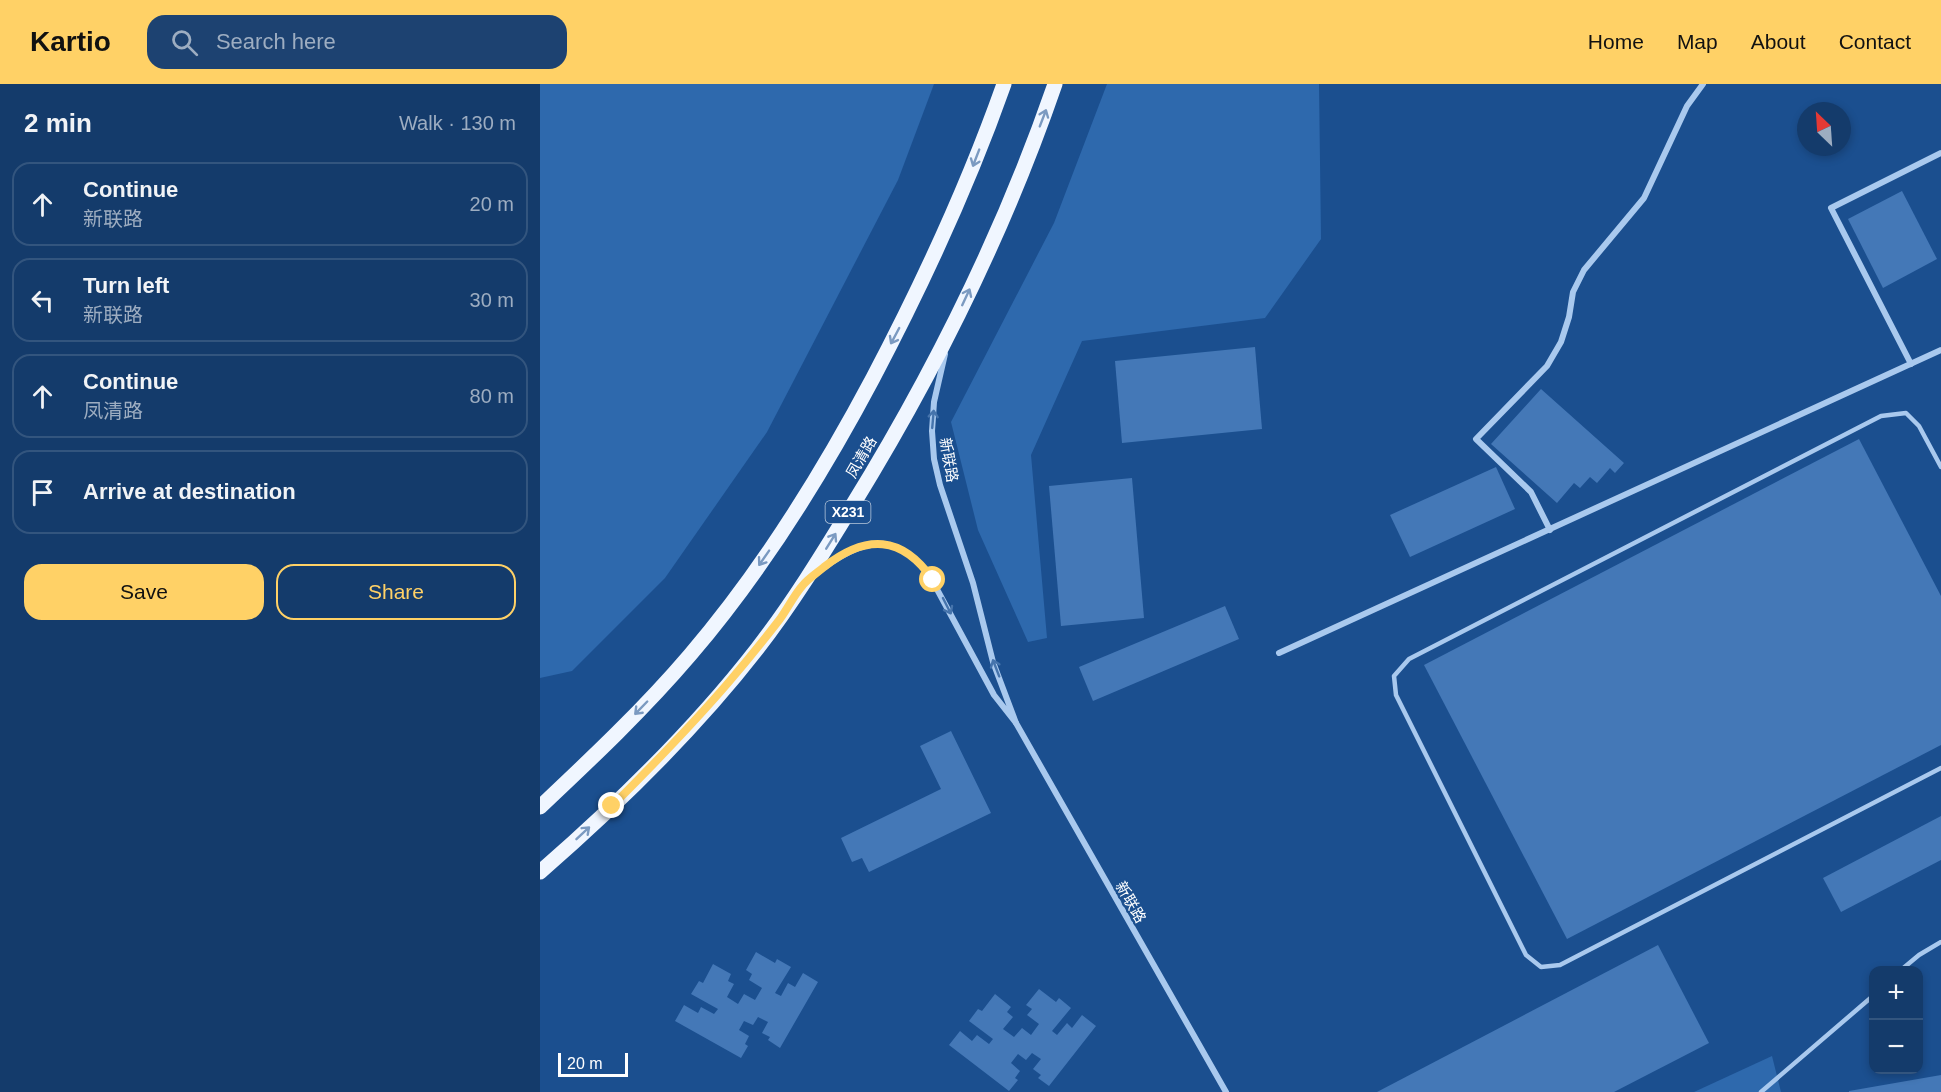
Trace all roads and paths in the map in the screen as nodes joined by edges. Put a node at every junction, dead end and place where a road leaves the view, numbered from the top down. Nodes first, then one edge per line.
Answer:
1 (1004, 84) edge
2 (1055, 84) edge
3 (1703, 84) edge
4 (1941, 153) edge
5 (949, 336) junction
6 (1941, 350) edge
7 (1911, 364) junction
8 (1941, 467) edge
9 (1550, 530) junction
10 (804, 584) junction
11 (1279, 653) dead end
12 (1016, 723) junction
13 (1941, 768) edge
14 (540, 807) edge
15 (540, 872) edge
16 (1941, 942) edge
17 (1906, 966) edge
18 (1869, 999) edge
19 (1226, 1092) edge
20 (1761, 1092) edge

1 -> 14 main road, 凤清路 / X231
5 -> 2 main road, 凤清路 / X231
3 - 9 street
4 - 7 street
10 -> 5 main road, 凤清路 / X231
12 -> 5 street, 新联路
6 - 7 street
7 - 9 street
8 - 13 lane
9 - 11 street
10 -> 12 street, 新联路
15 -> 10 main road, 凤清路 / X231
12 - 19 street, 新联路
16 - 17 lane
18 - 20 lane

